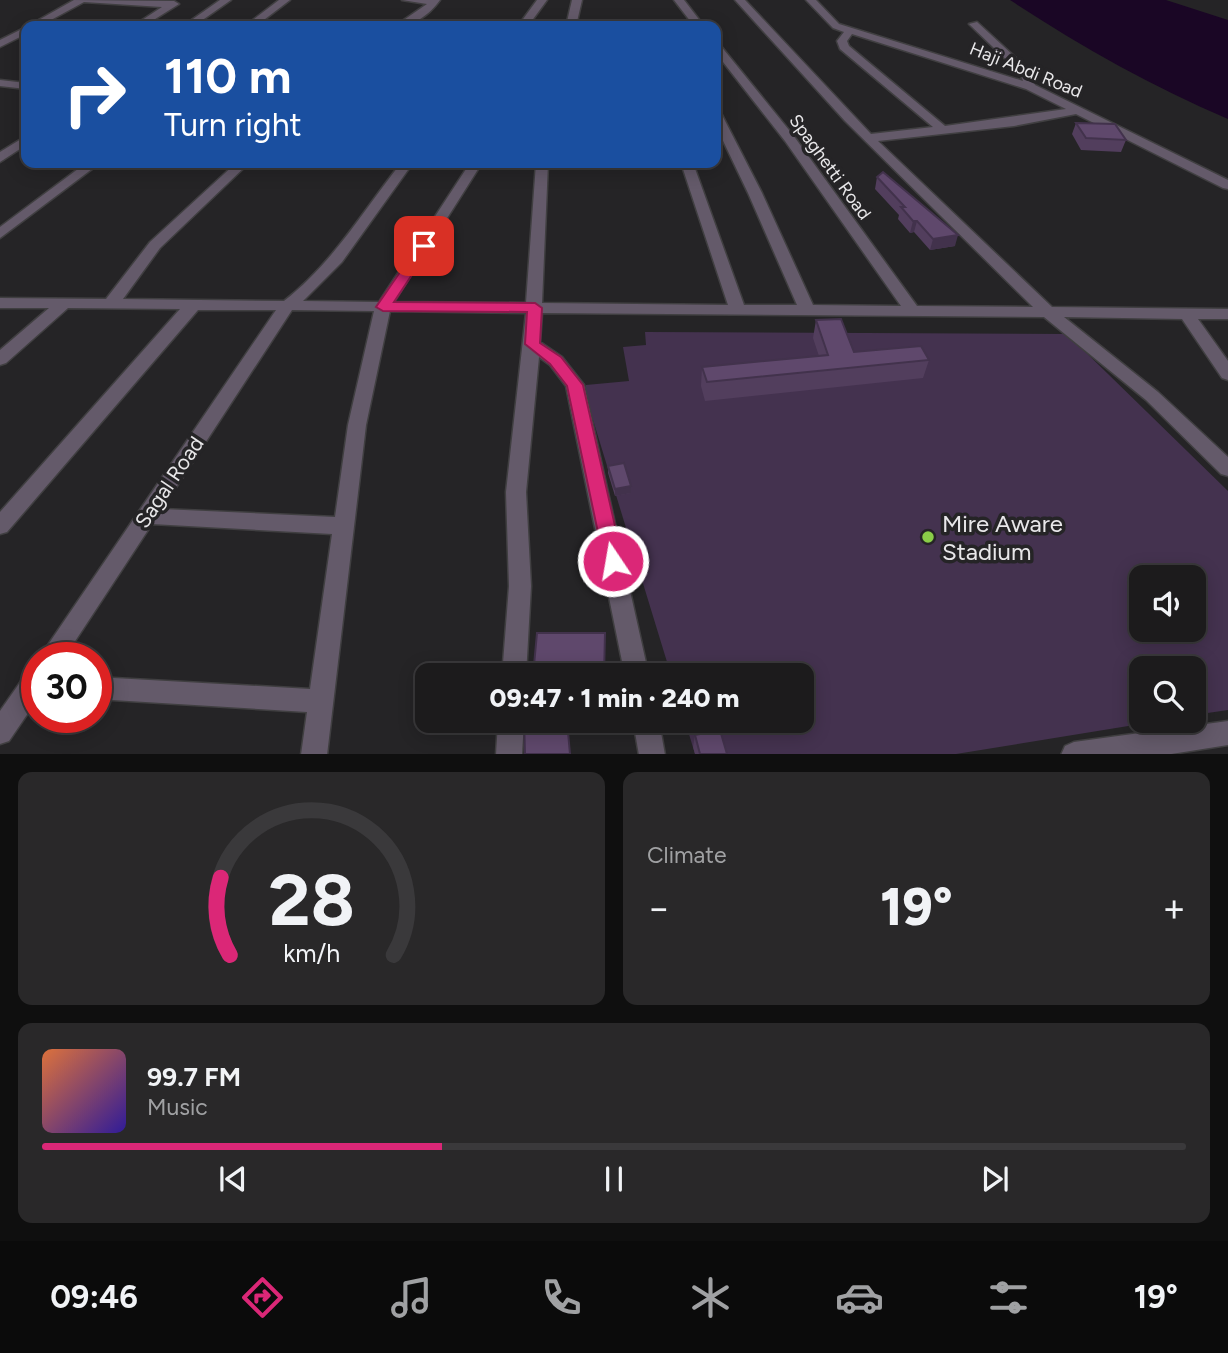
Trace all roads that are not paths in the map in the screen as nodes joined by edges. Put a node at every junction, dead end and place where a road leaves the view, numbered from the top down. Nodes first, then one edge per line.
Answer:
1 (82, 0) edge
2 (88, 0) edge
3 (226, 0) edge
4 (285, 0) edge
5 (407, 0) edge
6 (542, 0) edge
7 (577, 0) edge
8 (679, 0) edge
9 (740, 0) edge
10 (811, 0) edge
11 (434, 1) edge
12 (176, 3) edge
13 (42, 21) edge
14 (146, 21) edge
15 (195, 21) edge
16 (257, 21) edge
17 (408, 21) edge
18 (527, 21) edge
19 (571, 21) edge
20 (695, 21) edge
21 (974, 24) dead end
22 (849, 32) junction
23 (21, 33) edge
24 (0, 44) edge
25 (721, 54) edge
26 (732, 69) junction
27 (721, 70) edge
28 (0, 83) edge
29 (21, 85) edge
30 (1030, 87) junction
31 (1081, 110) junction
32 (721, 125) edge
33 (943, 130) junction
34 (869, 138) junction
35 (21, 143) edge
36 (0, 158) edge
37 (87, 168) edge
38 (238, 168) edge
39 (403, 168) edge
40 (473, 168) edge
41 (542, 168) edge
42 (689, 168) edge
43 (1228, 184) edge
44 (0, 234) edge
45 (0, 303) edge
46 (64, 304) junction
47 (111, 304) junction
48 (193, 305) junction
49 (287, 306) junction
50 (383, 307) junction
51 (535, 308) junction
52 (738, 310) junction
53 (807, 310) junction
54 (912, 311) junction
55 (1047, 312) junction
56 (1186, 313) junction
57 (1228, 314) edge
58 (532, 344) junction
59 (0, 359) edge
60 (1228, 374) edge
61 (1228, 469) edge
62 (146, 516) junction
63 (0, 526) edge
64 (344, 526) junction
65 (62, 642) edge
66 (515, 663) edge
67 (634, 663) edge
68 (112, 689) edge
69 (321, 702) junction
70 (21, 703) edge
71 (0, 732) edge
72 (510, 733) edge
73 (648, 733) edge
74 (1228, 733) edge
75 (314, 754) edge
76 (509, 754) edge
77 (652, 754) edge
78 (1080, 754) edge

1 - 13 street
2 - 12 street
3 - 15 street
4 - 16 street
5 - 11 street
6 - 18 street
7 - 19 street
8 - 20 street
9 - 34 street
10 - 22 street, Haji Abdi Road
11 - 17 street
12 - 14 street
21 - 30 street
22 - 30 street, Haji Abdi Road
22 - 33 street
23 - 24 street
25 - 26 street, Spaghetti Road
26 - 27 street
26 - 54 street, Spaghetti Road
28 - 29 street
30 - 31 street, Haji Abdi Road
31 - 33 street
31 - 43 street, Haji Abdi Road
32 - 53 street
33 - 34 street
34 - 55 street
35 - 36 street
37 - 44 street
38 - 47 street
39 - 49 street, Sagal Road
40 - 50 street
41 - 51 street
42 - 52 street
45 - 46 street
46 - 47 street
46 - 59 street
47 - 48 street
48 - 49 street
48 - 63 street
49 - 50 street
49 - 62 street, Sagal Road
50 - 51 street
50 - 64 street
51 - 52 street
51 - 58 street
52 - 53 street
53 - 54 street
54 - 55 street
55 - 56 street
55 - 61 street
56 - 57 street
56 - 60 street
58 - 66 street
58 - 67 street
62 - 64 street
62 - 65 street, Sagal Road
64 - 69 street
68 - 69 street
69 - 75 street
70 - 71 street
72 - 76 street
73 - 77 street
74 - 78 street

